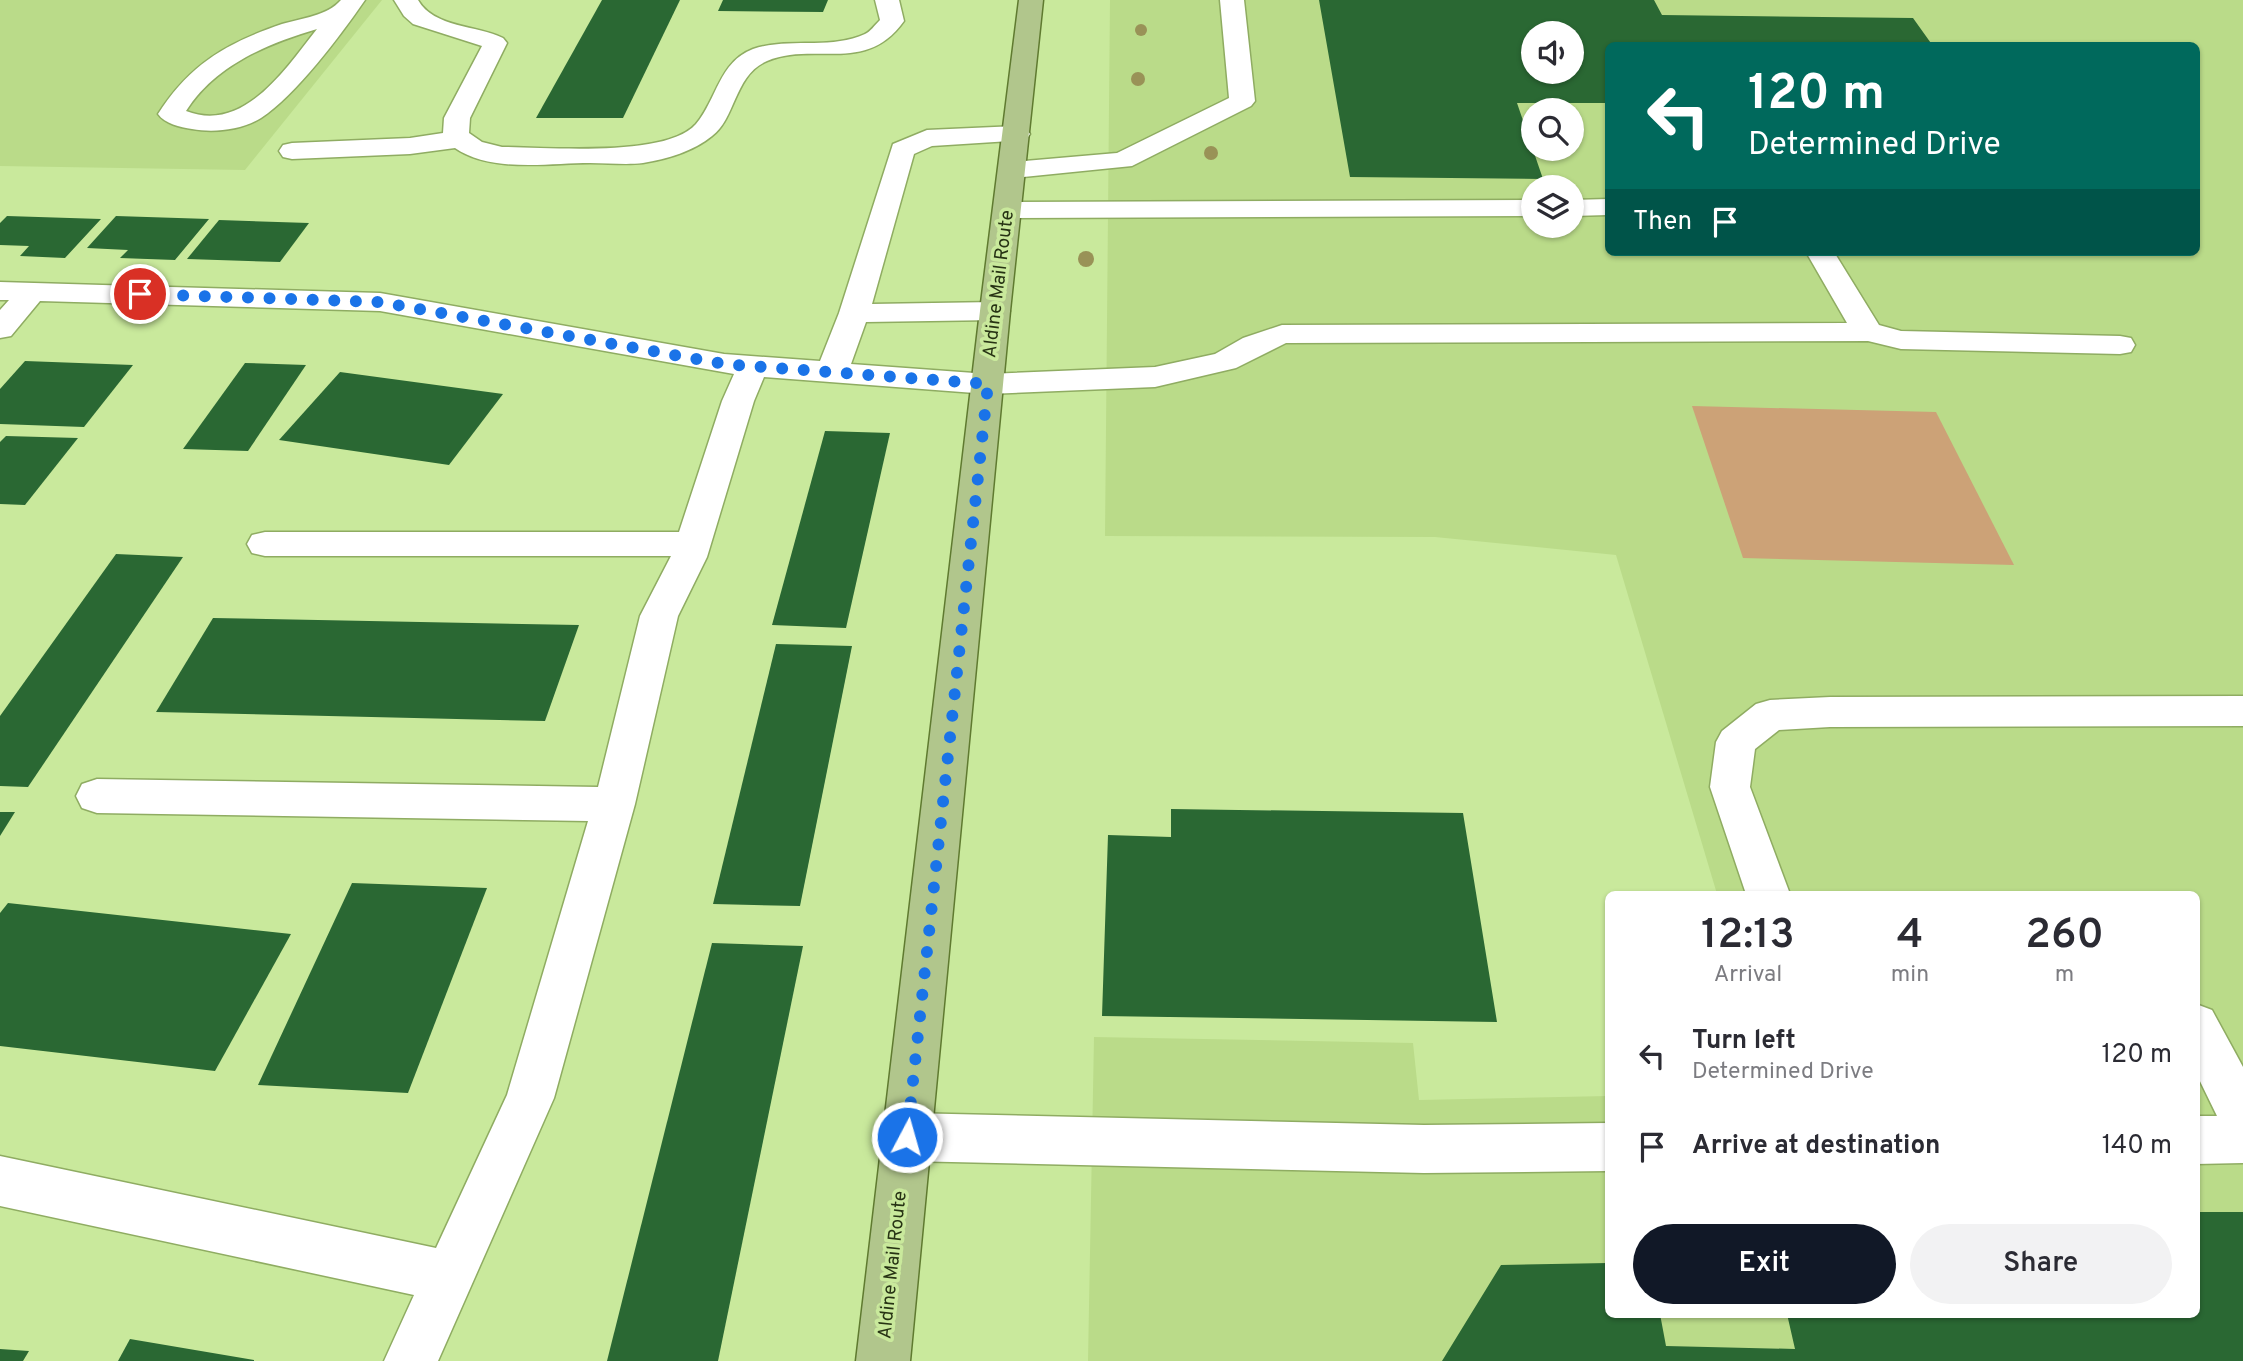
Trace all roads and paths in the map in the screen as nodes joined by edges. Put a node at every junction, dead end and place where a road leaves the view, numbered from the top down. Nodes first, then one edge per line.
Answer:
1 (406, 0) edge
2 (887, 0) edge
3 (1031, 0) edge
4 (1232, 0) edge
5 (347, 7) edge
6 (1017, 134) junction
7 (460, 139) junction
8 (292, 151) dead end
9 (1013, 170) junction
10 (1521, 208) edge
11 (1584, 208) edge
12 (1605, 208) edge
13 (1008, 210) junction
14 (1822, 256) edge
15 (0, 290) edge
16 (33, 291) junction
17 (995, 311) junction
18 (854, 313) junction
19 (0, 329) edge
20 (1868, 332) junction
21 (2120, 345) dead end
22 (753, 366) junction
23 (832, 372) junction
24 (988, 384) junction
25 (265, 544) dead end
26 (694, 544) junction
27 (2243, 711) edge
28 (97, 796) dead end
29 (614, 804) junction
30 (1767, 891) edge
31 (2200, 1033) edge
32 (2243, 1116) edge
33 (907, 1137) junction
34 (2243, 1139) edge
35 (2200, 1140) edge
36 (1605, 1147) edge
37 (0, 1181) edge
38 (449, 1277) junction
39 (411, 1361) edge
40 (883, 1361) edge

1 - 7 street
2 - 7 street
3 - 6 main road, Aldine Mail Route
4 - 9 street
5 - 5 street
6 - 9 main road, Aldine Mail Route
6 - 18 street
7 - 8 street
9 - 13 main road, Aldine Mail Route
10 - 13 street
11 - 12 street
13 - 17 main road, Aldine Mail Route
14 - 20 street
15 - 16 street
16 - 19 street
16 - 22 street
17 - 18 street
17 - 24 main road, Aldine Mail Route
18 - 23 street
20 - 21 street
20 - 24 street
22 - 23 street
22 - 26 street
23 - 24 street
24 - 33 main road, Aldine Mail Route
25 - 26 street
26 - 29 street
27 - 30 street
28 - 29 street
29 - 38 street
31 - 32 street
33 - 36 street
33 - 40 main road, Aldine Mail Route
34 - 35 street
37 - 38 street
38 - 39 street

